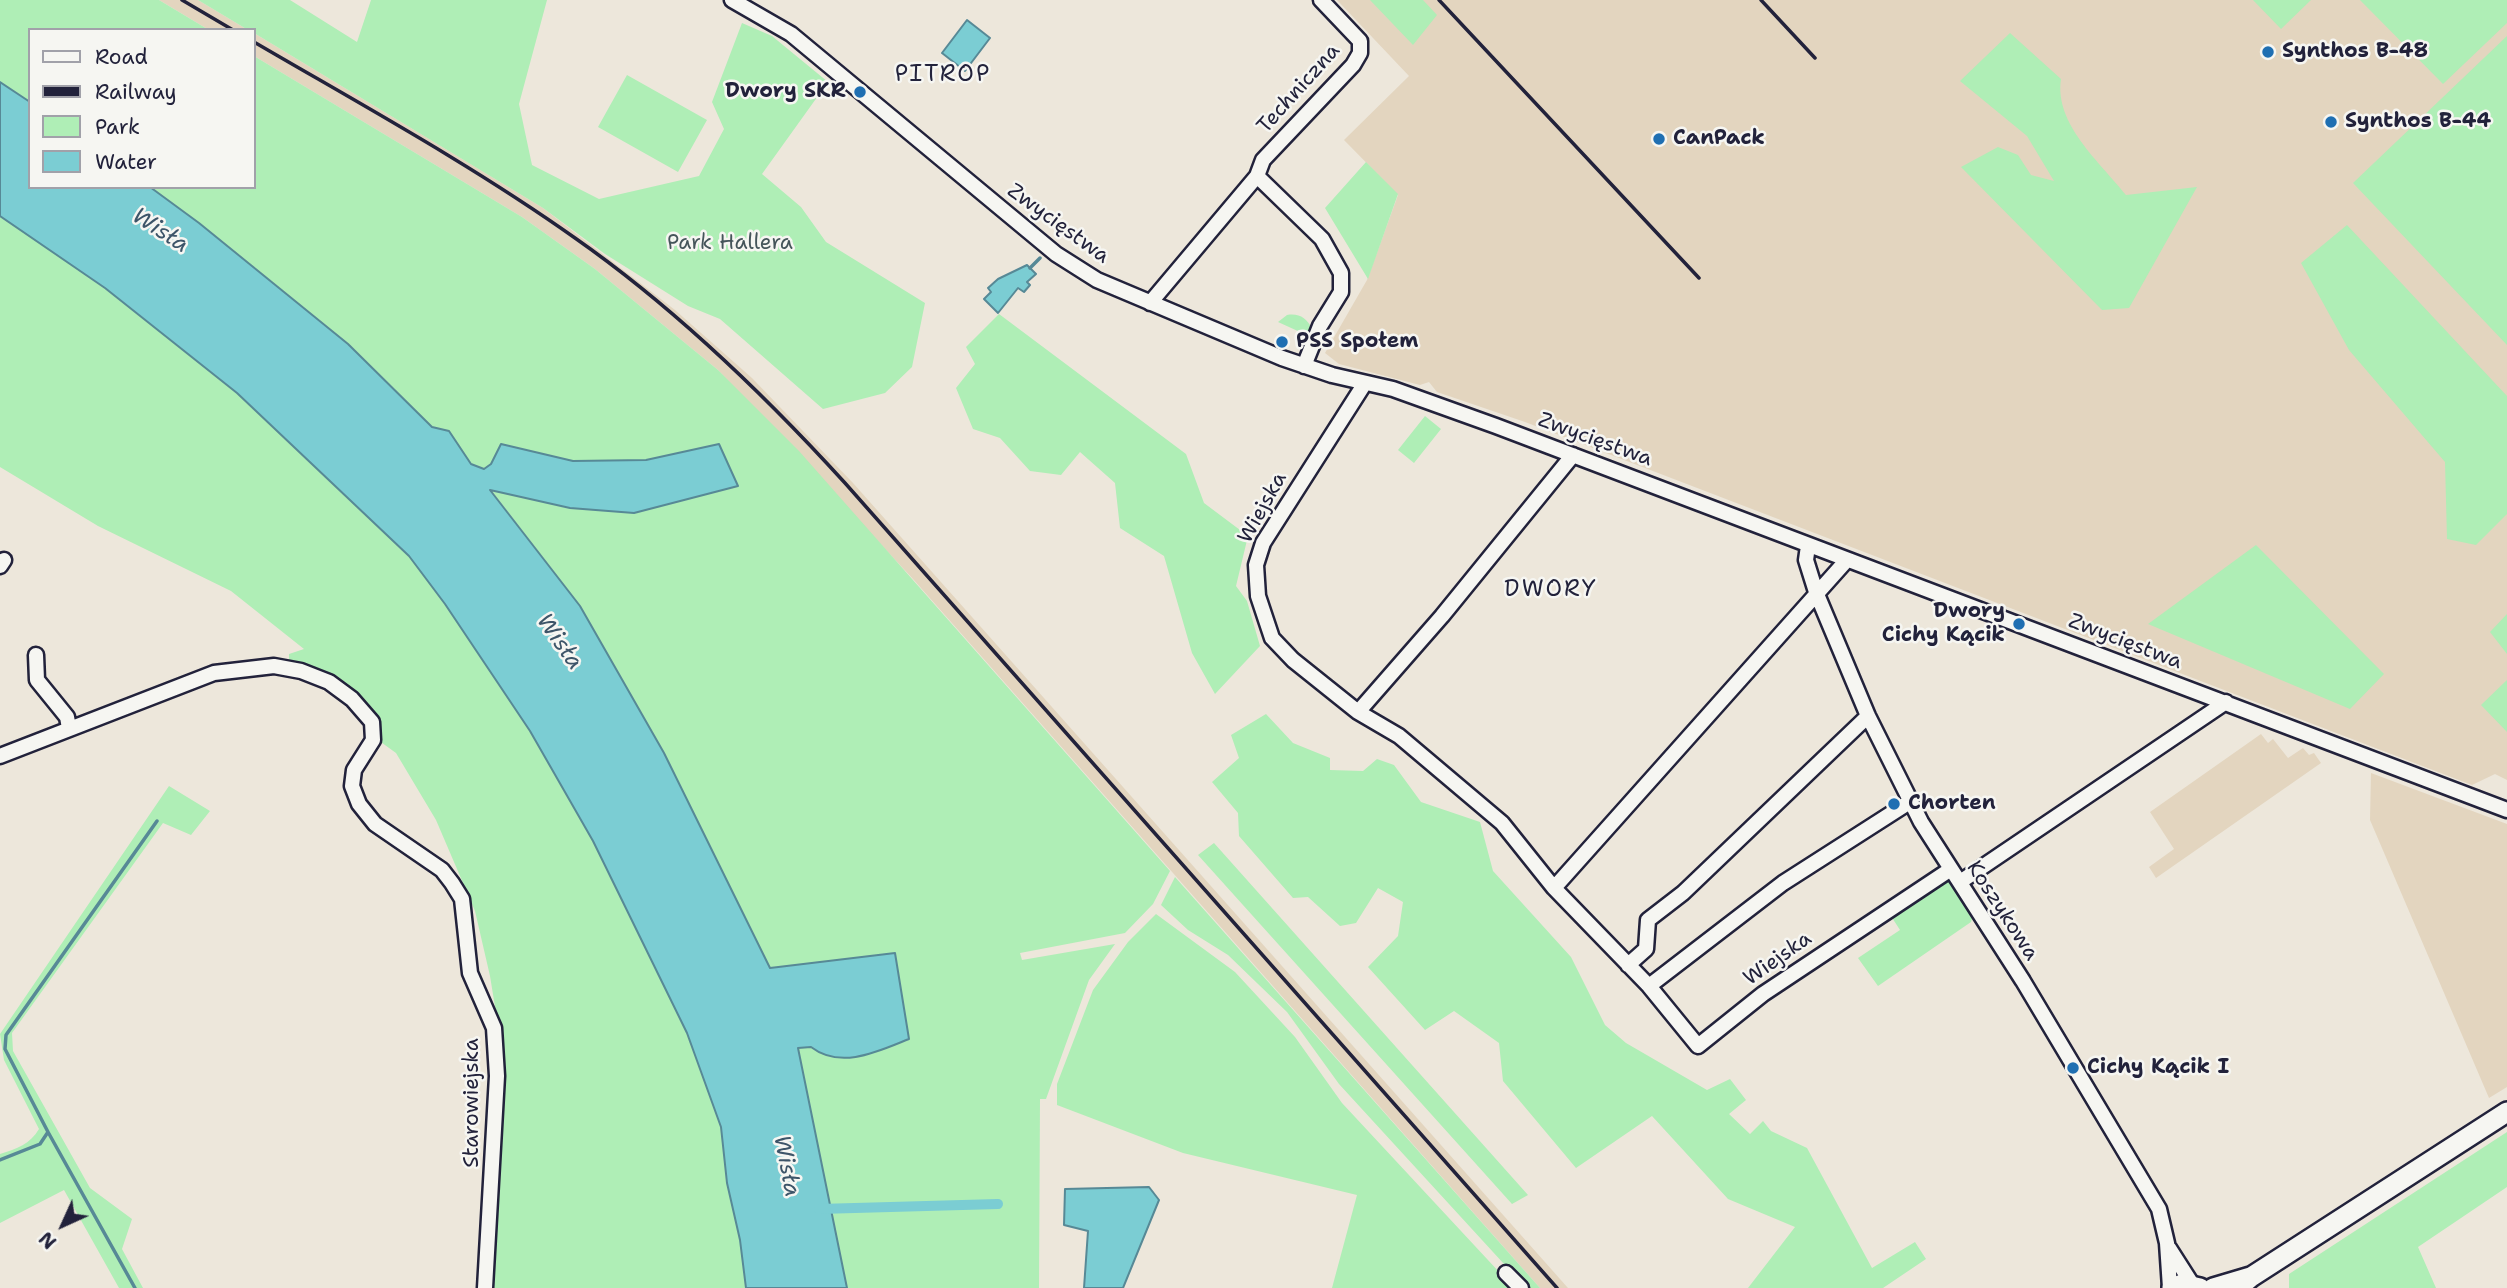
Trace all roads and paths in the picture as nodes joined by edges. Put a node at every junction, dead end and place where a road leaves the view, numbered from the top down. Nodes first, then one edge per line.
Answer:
1 (732, 0) edge
2 (1321, 0) edge
3 (1256, 176) junction
4 (1150, 303) junction
5 (1304, 366) junction
6 (1365, 383) junction
7 (1573, 455) junction
8 (1808, 547) junction
9 (1846, 561) junction
10 (1816, 592) junction
11 (36, 655) dead end
12 (2226, 702) junction
13 (1358, 712) junction
14 (1868, 716) junction
15 (69, 728) junction
16 (0, 756) edge
17 (1911, 801) junction
18 (2507, 810) edge
19 (1951, 869) junction
20 (1961, 882) junction
21 (1554, 888) junction
22 (1628, 965) junction
23 (1649, 986) junction
24 (2507, 1112) edge
25 (2167, 1243) junction
26 (1506, 1273) dead end
27 (2245, 1282) edge
28 (2184, 1287) edge
29 (485, 1288) edge
30 (1521, 1288) edge
31 (2213, 1288) edge

1 - 4 street, Zwycięstwa
2 - 3 street, Techniczna
3 - 4 street, Techniczna
3 - 5 street
4 - 5 street, Zwycięstwa
5 - 6 street, Zwycięstwa
6 - 7 street, Zwycięstwa
6 - 13 street, Wiejska
7 - 8 street, Zwycięstwa
7 - 13 street
8 - 9 street, Zwycięstwa
8 - 10 street, Koszykowa
9 - 10 street
9 - 12 street, Zwycięstwa
10 - 14 street, Koszykowa
10 - 21 street
11 - 15 street
12 - 18 street, Zwycięstwa
12 - 20 street
13 - 21 street, Wiejska
14 - 17 street, Koszykowa
14 - 22 street
15 - 16 street, Starowiejska
15 - 29 street, Starowiejska
17 - 19 street, Koszykowa
17 - 23 street
19 - 20 street, Koszykowa
19 - 23 street, Wiejska
20 - 25 street, Koszykowa
21 - 22 street, Wiejska
22 - 23 street, Wiejska
24 - 27 main road
25 - 28 street, Koszykowa
25 - 28 street, Koszykowa
26 - 30 street
27 - 31 main road

